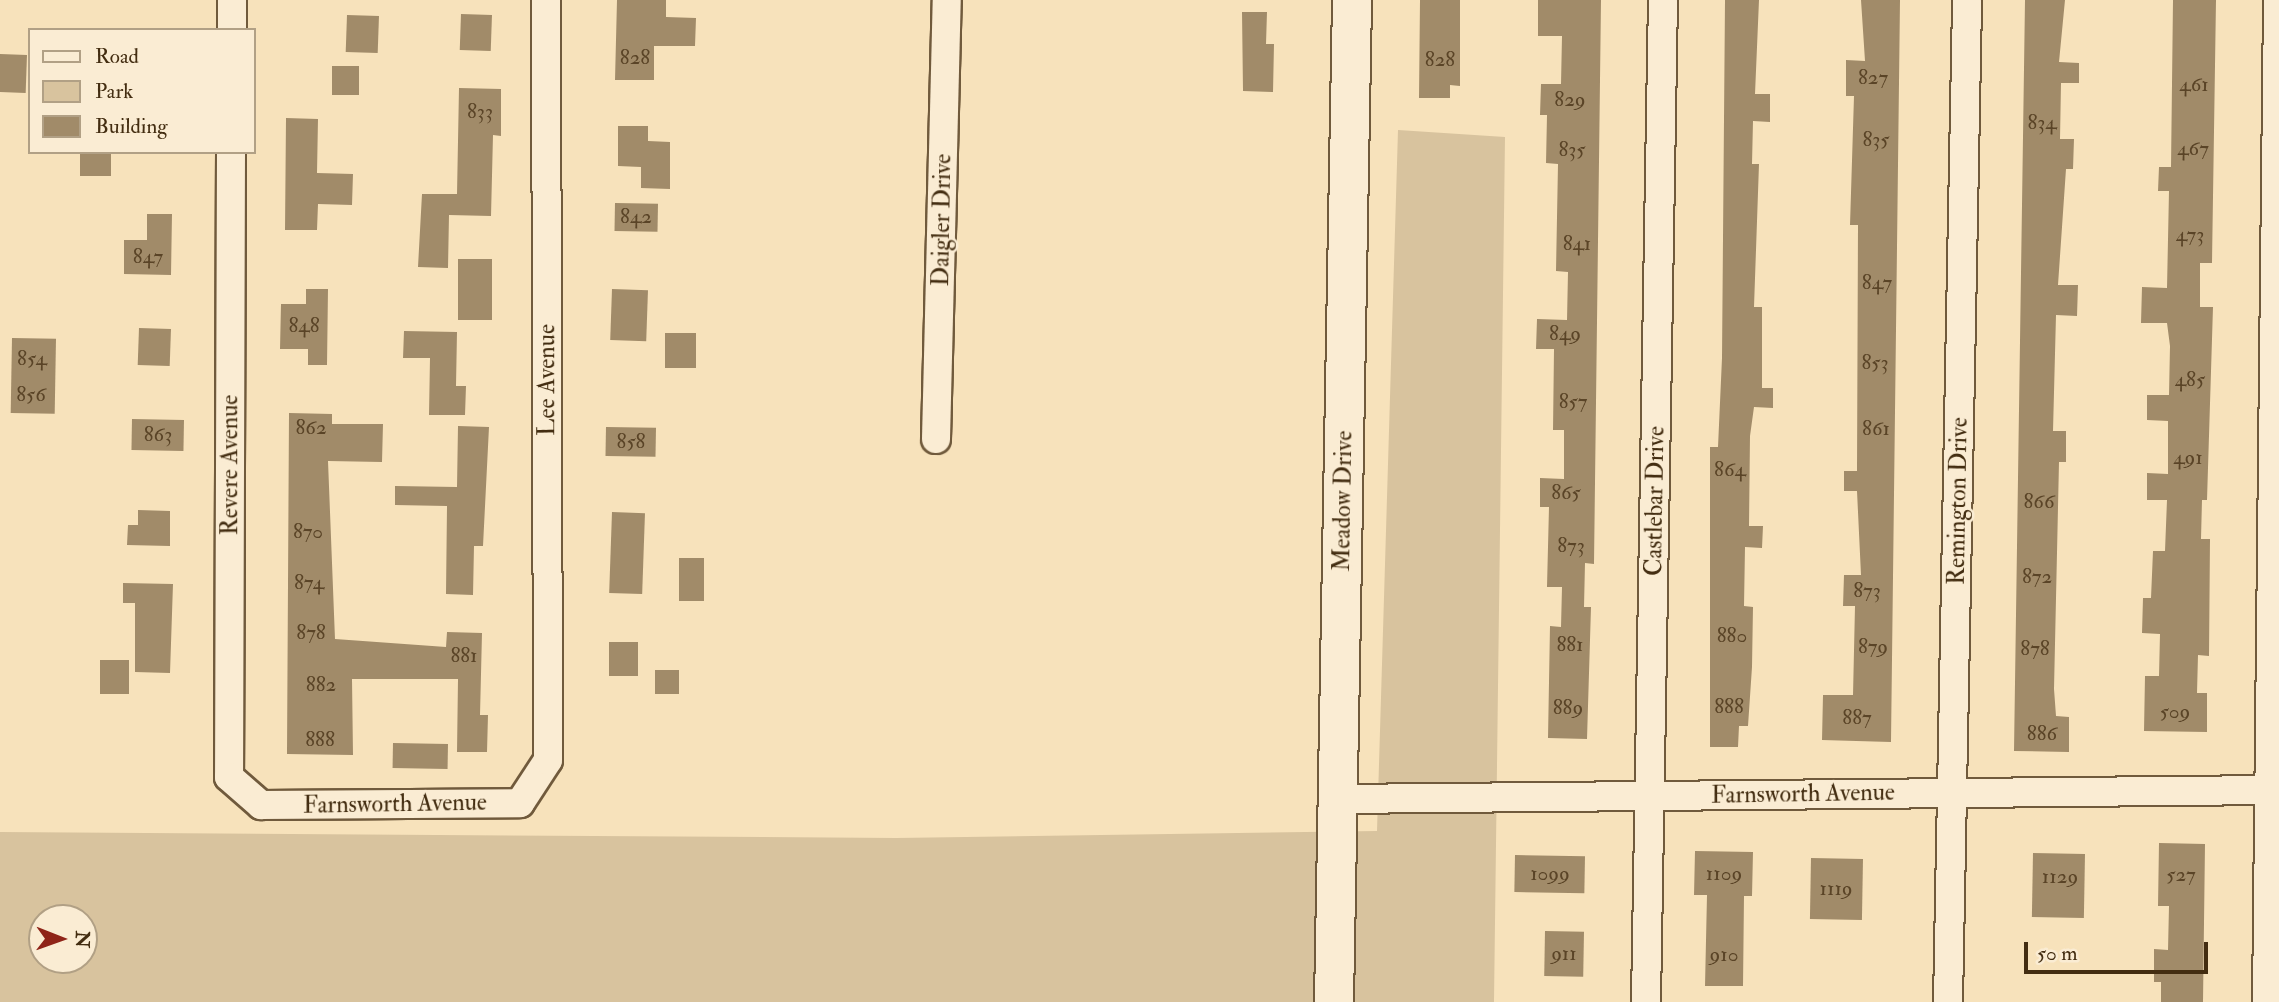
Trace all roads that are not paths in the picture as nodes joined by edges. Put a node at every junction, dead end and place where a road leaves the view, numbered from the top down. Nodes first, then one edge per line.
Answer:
1 (232, 0) edge
2 (546, 0) edge
3 (947, 0) edge
4 (1352, 0) edge
5 (1663, 0) edge
6 (1967, 0) edge
7 (2278, 0) edge
8 (232, 28) edge
9 (231, 154) edge
10 (936, 439) dead end
11 (548, 760) joint
12 (229, 777) joint
13 (2268, 790) junction
14 (1952, 792) junction
15 (1651, 795) junction
16 (1337, 799) junction
17 (1334, 1002) edge
18 (1646, 1002) edge
19 (1948, 1002) edge
20 (2267, 1002) edge

1 - 8 street
2 - 11 street, Lee Avenue
3 - 10 street, Daigler Drive
4 - 16 street, Meadow Drive
5 - 15 street, Castlebar Drive
6 - 14 street, Remington Drive
7 - 13 street
9 - 12 street, Revere Avenue
11 - 12 street, Farnsworth Avenue
13 - 14 street, Farnsworth Avenue
13 - 20 street
14 - 15 street, Farnsworth Avenue
14 - 19 street, Remington Drive
15 - 16 street, Farnsworth Avenue
15 - 18 street, Castlebar Drive
16 - 17 street, Meadow Drive

